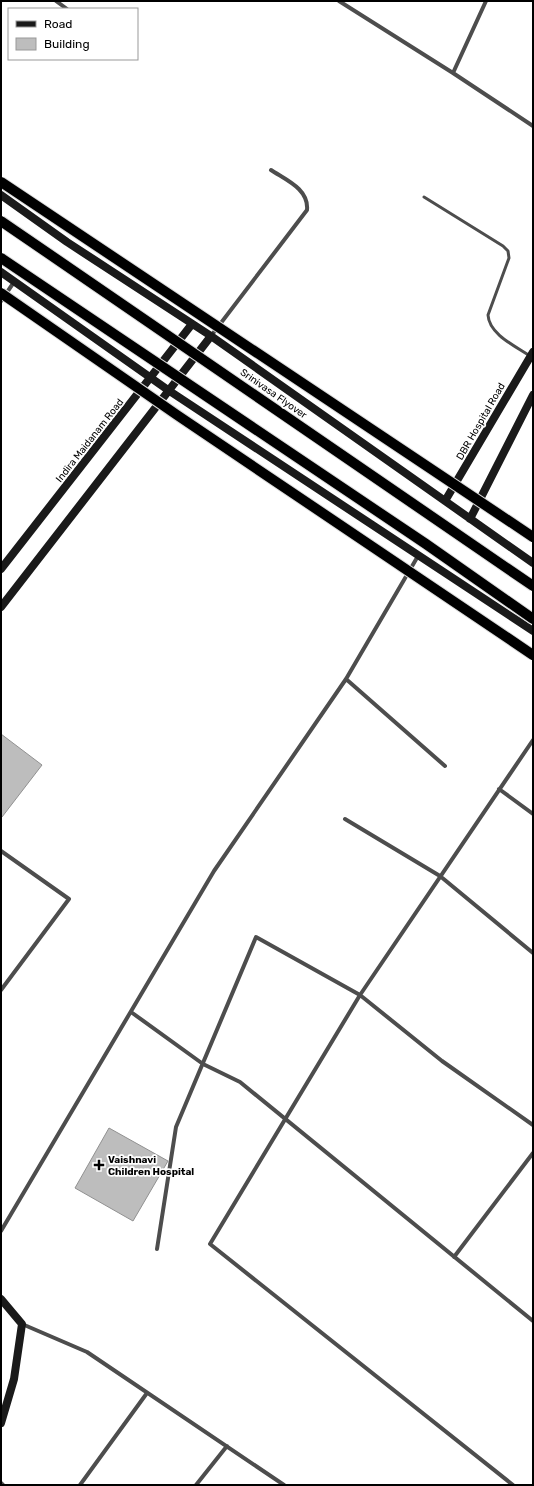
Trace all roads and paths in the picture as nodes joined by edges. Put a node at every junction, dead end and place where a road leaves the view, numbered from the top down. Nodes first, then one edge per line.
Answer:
1 (56, 1) edge
2 (486, 1) edge
3 (342, 2) edge
4 (66, 8) edge
5 (453, 73) junction
6 (533, 126) edge
7 (271, 170) dead end
8 (1, 182) edge
9 (1, 195) edge
10 (424, 197) dead end
11 (1, 221) edge
12 (1, 258) edge
13 (1, 272) edge
14 (14, 282) junction
15 (1, 293) edge
16 (1, 301) edge
17 (192, 324) junction
18 (211, 336) junction
19 (532, 354) edge
20 (150, 377) junction
21 (168, 390) junction
22 (533, 395) edge
23 (444, 502) junction
24 (470, 519) junction
25 (533, 537) edge
26 (418, 555) junction
27 (533, 563) edge
28 (1, 569) edge
29 (533, 586) edge
30 (1, 607) edge
31 (533, 619) edge
32 (533, 631) edge
33 (533, 655) edge
34 (346, 679) junction
35 (533, 740) edge
36 (445, 766) dead end
37 (500, 789) junction
38 (533, 814) edge
39 (345, 820) dead end
40 (1, 851) edge
41 (440, 876) junction
42 (533, 953) edge
43 (1, 990) edge
44 (360, 995) junction
45 (131, 1012) junction
46 (203, 1064) junction
47 (286, 1119) junction
48 (532, 1123) edge
49 (533, 1153) edge
50 (1, 1231) edge
51 (157, 1249) dead end
52 (454, 1257) junction
53 (1, 1299) edge
54 (533, 1322) edge
55 (22, 1324) junction
56 (147, 1392) junction
57 (1, 1423) edge
58 (228, 1446) junction
59 (80, 1485) edge
60 (196, 1485) edge
61 (284, 1485) edge
62 (513, 1485) edge

1 - 4 street
2 - 5 street
3 - 5 street
5 - 6 street
7 - 18 street
8 - 25 main road, bridge
9 - 17 street
10 - 19 lane
11 - 29 main road, Srinivasa Flyover, bridge
12 - 31 main road, bridge
13 - 14 street
14 - 16 street
14 - 20 street
15 - 33 main road, bridge
17 - 18 street
17 - 20 street, Indira Maidanam Road
18 - 21 street
18 - 23 street
19 - 23 street, DBR Hospital Road
20 - 21 street
20 - 28 street, Indira Maidanam Road
21 - 26 street
21 - 30 street
22 - 24 street
23 - 24 street
24 - 27 street
26 - 32 street
26 - 34 street
34 - 36 street
34 - 45 street
35 - 37 street
37 - 38 street
37 - 41 street
39 - 41 street
40 - 43 street
41 - 42 street
41 - 44 street
44 - 46 street
44 - 47 street
44 - 48 street
45 - 46 street
45 - 50 street
46 - 47 street
46 - 51 street
47 - 52 street
47 - 62 street
49 - 52 street
52 - 54 street
53 - 55 street
55 - 56 street
55 - 57 street
56 - 58 street
56 - 59 street
58 - 60 street
58 - 61 street

